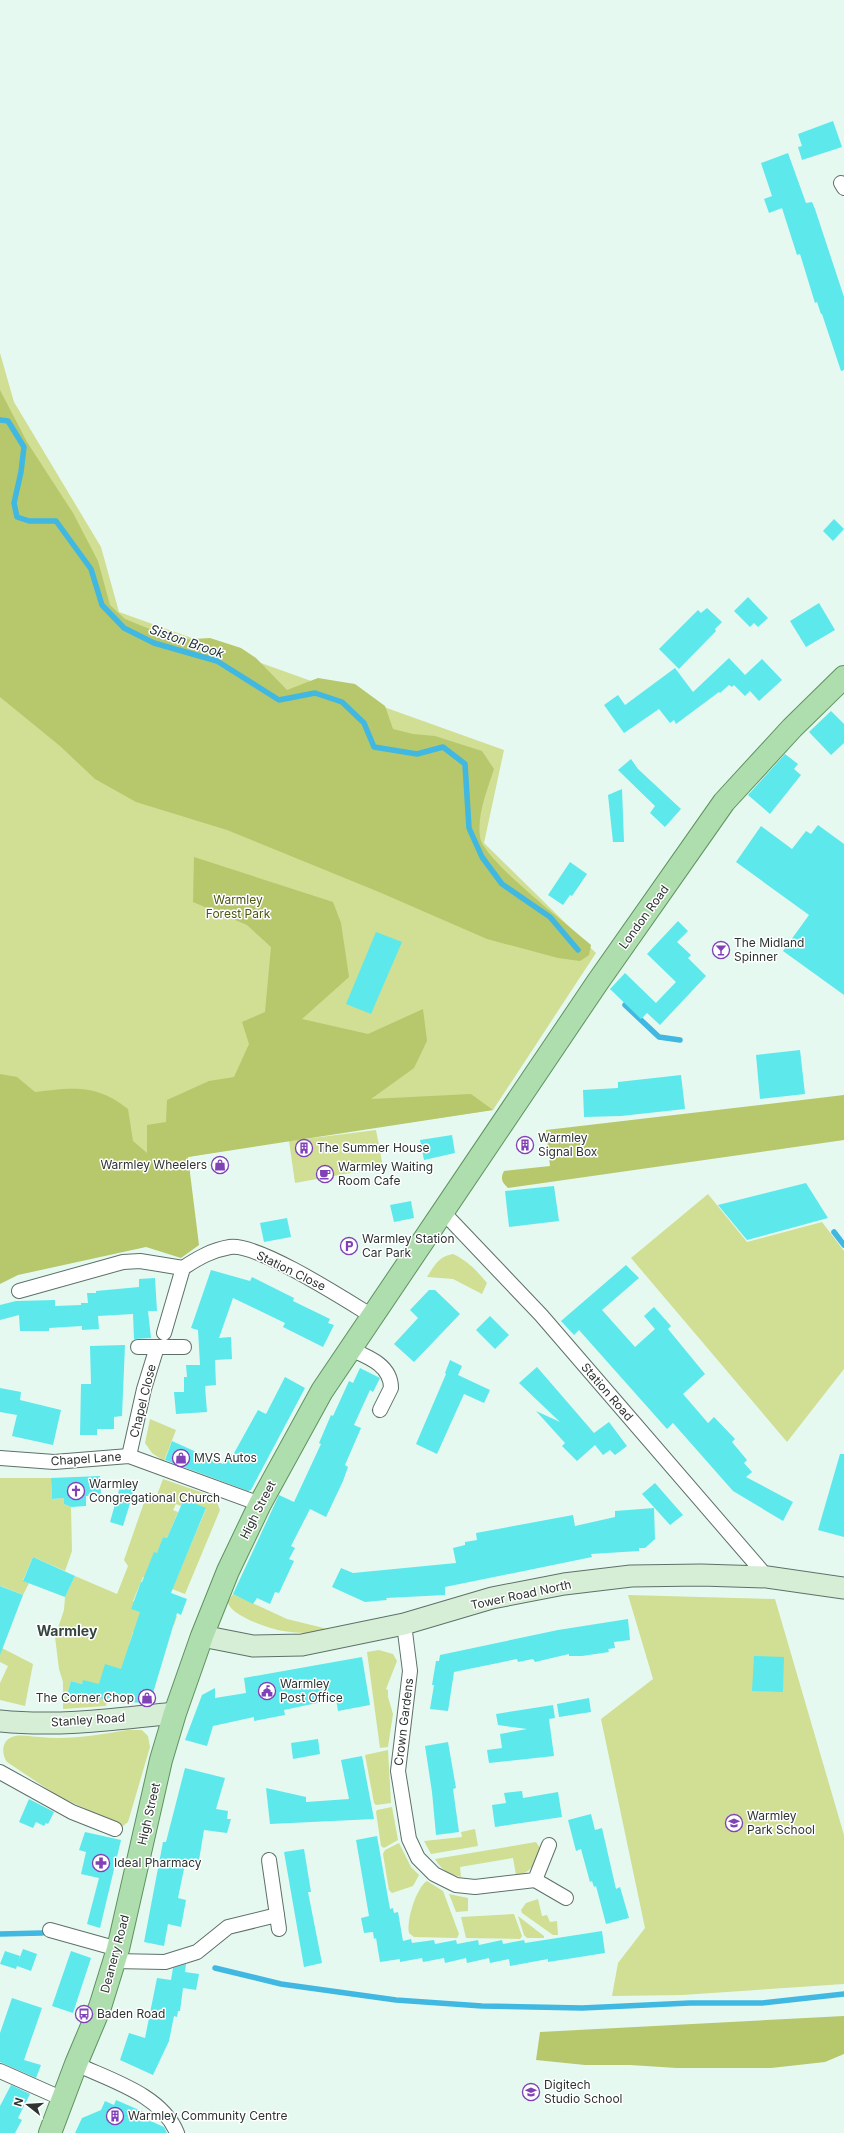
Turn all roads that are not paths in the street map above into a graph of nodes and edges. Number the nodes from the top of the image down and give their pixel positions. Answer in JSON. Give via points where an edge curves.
{"nodes":[{"id":1,"x":844,"y":677,"type":"edge"},
{"id":2,"x":468,"y":1175,"type":"joint"},
{"id":3,"x":443,"y":1212,"type":"junction"},
{"id":4,"x":184,"y":1268,"type":"junction"},
{"id":5,"x":20,"y":1291,"type":"dead end"},
{"id":6,"x":372,"y":1316,"type":"junction"},
{"id":7,"x":164,"y":1333,"type":"dead end"},
{"id":8,"x":138,"y":1347,"type":"dead end"},
{"id":9,"x":157,"y":1347,"type":"junction"},
{"id":10,"x":184,"y":1347,"type":"dead end"},
{"id":11,"x":350,"y":1349,"type":"junction"},
{"id":12,"x":380,"y":1410,"type":"dead end"},
{"id":13,"x":129,"y":1456,"type":"junction"},
{"id":14,"x":0,"y":1458,"type":"edge"},
{"id":15,"x":260,"y":1504,"type":"junction"},
{"id":16,"x":767,"y":1577,"type":"junction"},
{"id":17,"x":844,"y":1588,"type":"edge"},
{"id":18,"x":404,"y":1624,"type":"junction"},
{"id":19,"x":202,"y":1636,"type":"junction"},
{"id":20,"x":175,"y":1713,"type":"junction"},
{"id":21,"x":0,"y":1721,"type":"edge"},
{"id":22,"x":0,"y":1772,"type":"edge"},
{"id":23,"x":115,"y":1829,"type":"dead end"},
{"id":24,"x":549,"y":1845,"type":"dead end"},
{"id":25,"x":269,"y":1860,"type":"dead end"},
{"id":26,"x":536,"y":1880,"type":"junction"},
{"id":27,"x":133,"y":1885,"type":"joint"},
{"id":28,"x":566,"y":1898,"type":"dead end"},
{"id":29,"x":50,"y":1930,"type":"dead end"},
{"id":30,"x":116,"y":1955,"type":"junction"},
{"id":31,"x":76,"y":2064,"type":"junction"},
{"id":32,"x":0,"y":2071,"type":"edge"},
{"id":33,"x":63,"y":2099,"type":"junction"},
{"id":34,"x":50,"y":2133,"type":"edge"},
{"id":35,"x":177,"y":2133,"type":"edge"}],
"edges":[{"from":1,"to":2,"type":"main road","name":"London Road","via":[[792,728],[724,802],[597,983]]},
{"from":2,"to":3,"type":"main road","name":"High Street"},
{"from":3,"to":6,"type":"main road","name":"High Street"},
{"from":3,"to":16,"type":"street","name":"Station Road","via":[[541,1315]]},
{"from":4,"to":5,"type":"street","via":[[140,1261],[124,1262]]},
{"from":4,"to":6,"type":"street","name":"Station Close","via":[[207,1253],[232,1247],[258,1253],[310,1278]]},
{"from":4,"to":7,"type":"street"},
{"from":6,"to":11,"type":"main road","name":"High Street"},
{"from":8,"to":9,"type":"street","name":"Chapel Close"},
{"from":9,"to":10,"type":"street","name":"Chapel Close"},
{"from":9,"to":13,"type":"street","name":"Chapel Close","via":[[144,1389]]},
{"from":11,"to":12,"type":"street","via":[[380,1364],[387,1372],[391,1388]]},
{"from":11,"to":15,"type":"main road","name":"High Street","via":[[322,1391]]},
{"from":13,"to":14,"type":"street","name":"Chapel Lane","via":[[54,1462]]},
{"from":13,"to":15,"type":"street","name":"Chapel Lane"},
{"from":15,"to":19,"type":"main road","name":"High Street","via":[[228,1571]]},
{"from":16,"to":17,"type":"street","name":"Tower Road North"},
{"from":16,"to":18,"type":"street","name":"Tower Road North","via":[[631,1576],[564,1584],[492,1598]]},
{"from":18,"to":19,"type":"street","name":"Tower Road North","via":[[302,1646],[253,1646]]},
{"from":18,"to":26,"type":"street","name":"Crown Gardens","via":[[410,1671],[398,1771],[408,1839],[418,1858],[434,1874],[456,1885],[475,1887]]},
{"from":19,"to":20,"type":"main road","name":"High Street"},
{"from":20,"to":21,"type":"street","name":"Stanley Road","via":[[84,1722],[29,1724]]},
{"from":20,"to":27,"type":"main road","name":"High Street","via":[[161,1760]]},
{"from":22,"to":23,"type":"street","via":[[72,1812]]},
{"from":24,"to":26,"type":"street"},
{"from":25,"to":30,"type":"street","via":[[278,1922],[228,1927],[197,1952],[165,1962]]},
{"from":26,"to":28,"type":"street"},
{"from":27,"to":30,"type":"main road","name":"Deanery Road"},
{"from":29,"to":30,"type":"street"},
{"from":30,"to":31,"type":"main road","name":"Deanery Road","via":[[100,2007]]},
{"from":31,"to":33,"type":"main road","name":"Deanery Road"},
{"from":31,"to":35,"type":"street","via":[[144,2095],[173,2123]]},
{"from":32,"to":33,"type":"street"},
{"from":33,"to":34,"type":"main road","name":"Deanery Road"}]}
